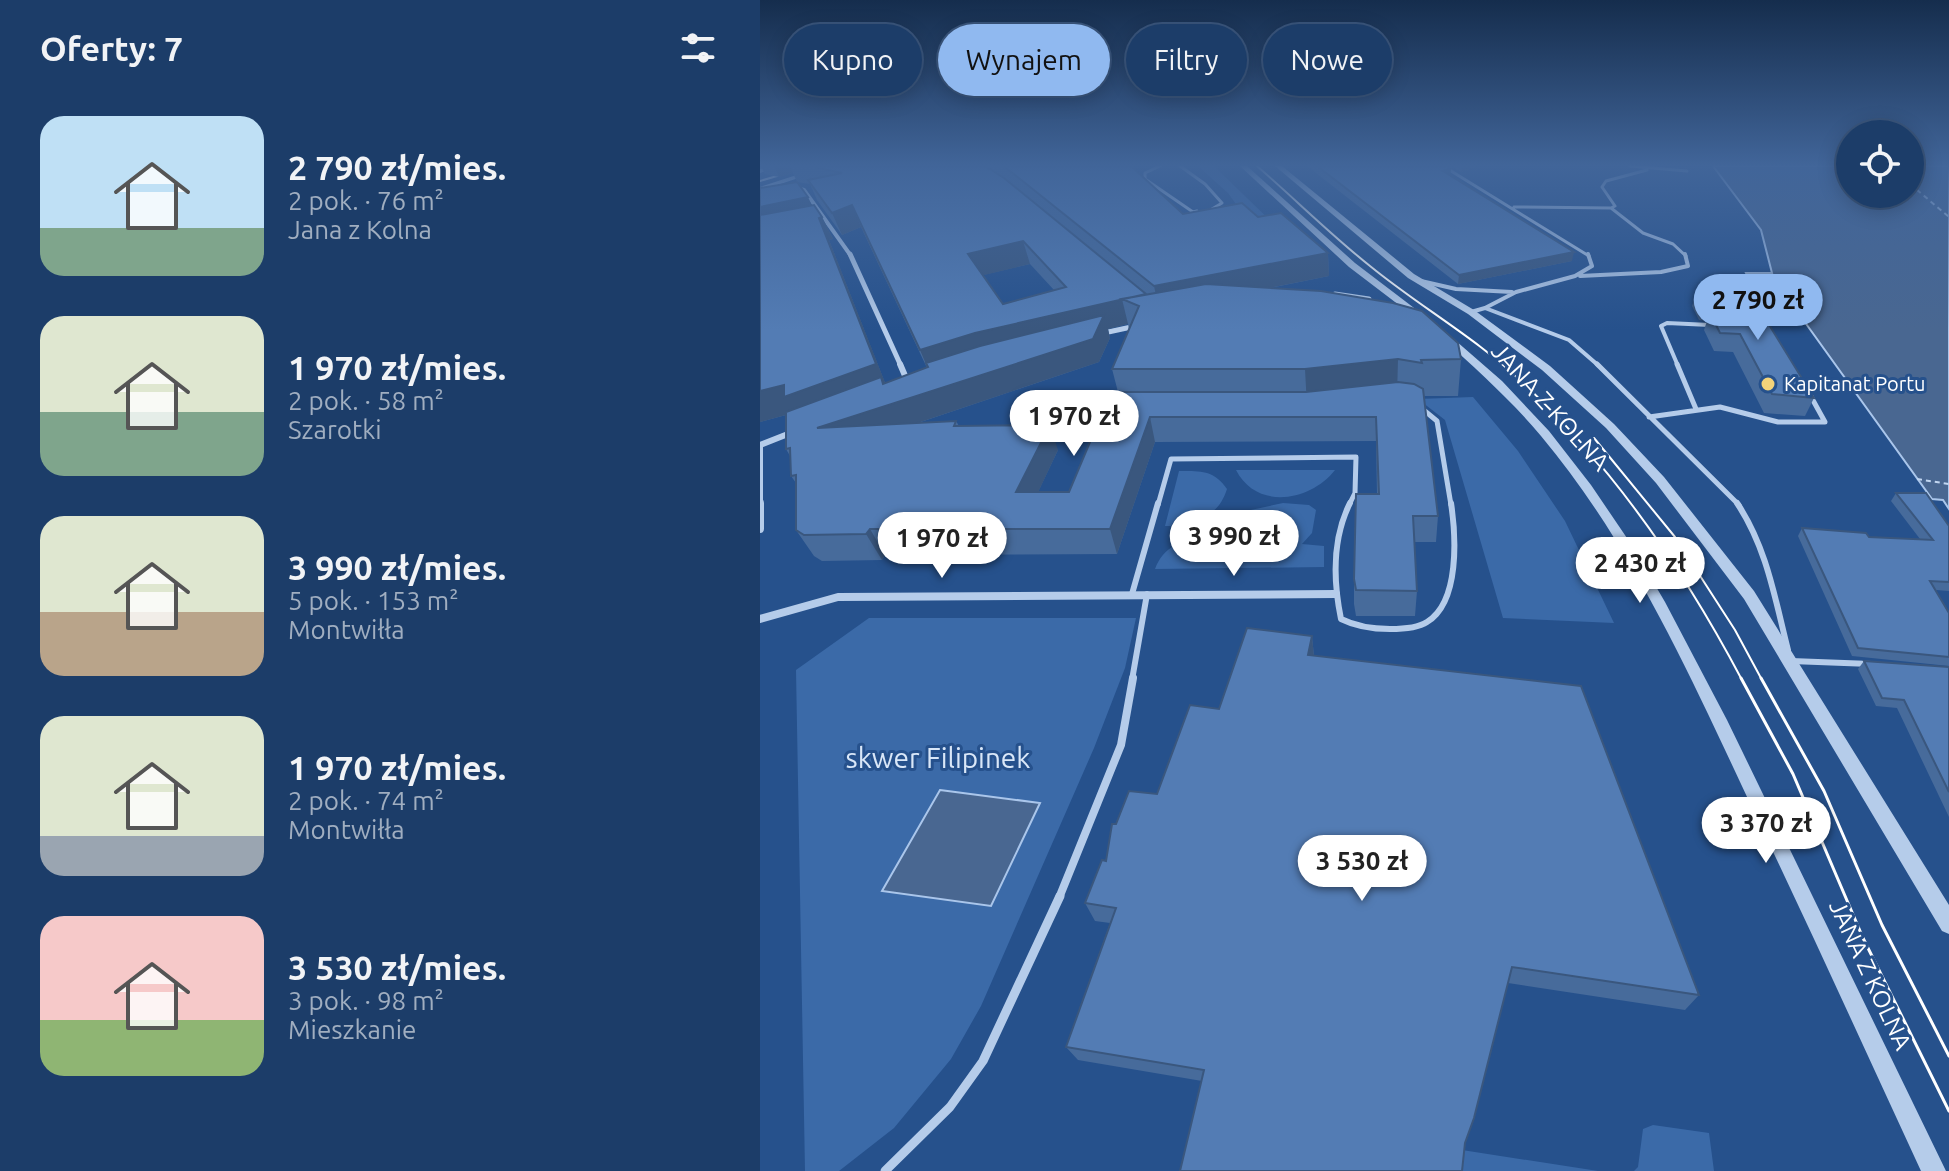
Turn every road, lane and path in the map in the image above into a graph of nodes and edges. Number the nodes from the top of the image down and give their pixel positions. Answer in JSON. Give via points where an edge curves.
{"nodes":[{"id":1,"x":827,"y":221,"type":"joint"},
{"id":2,"x":1303,"y":221,"type":"edge"},
{"id":3,"x":1345,"y":221,"type":"edge"},
{"id":4,"x":1534,"y":221,"type":"edge"},
{"id":5,"x":1629,"y":221,"type":"edge"},
{"id":6,"x":817,"y":223,"type":"edge"},
{"id":7,"x":1575,"y":276,"type":"junction"},
{"id":8,"x":1418,"y":280,"type":"junction"},
{"id":9,"x":1516,"y":292,"type":"junction"},
{"id":10,"x":1331,"y":294,"type":"edge"},
{"id":11,"x":1377,"y":302,"type":"edge"},
{"id":12,"x":1478,"y":310,"type":"junction"},
{"id":13,"x":1423,"y":321,"type":"edge"},
{"id":14,"x":1150,"y":323,"type":"edge"},
{"id":15,"x":1719,"y":326,"type":"edge"},
{"id":16,"x":1437,"y":330,"type":"edge"},
{"id":17,"x":1085,"y":338,"type":"edge"},
{"id":18,"x":1801,"y":382,"type":"edge"},
{"id":19,"x":923,"y":384,"type":"edge"},
{"id":20,"x":911,"y":388,"type":"junction"},
{"id":21,"x":899,"y":392,"type":"edge"},
{"id":22,"x":1414,"y":403,"type":"edge"},
{"id":23,"x":1696,"y":409,"type":"junction"},
{"id":24,"x":1649,"y":417,"type":"junction"},
{"id":25,"x":801,"y":429,"type":"edge"},
{"id":26,"x":760,"y":445,"type":"edge"},
{"id":27,"x":760,"y":529,"type":"edge"},
{"id":28,"x":1132,"y":594,"type":"junction"},
{"id":29,"x":1147,"y":594,"type":"junction"},
{"id":30,"x":1336,"y":594,"type":"junction"},
{"id":31,"x":760,"y":619,"type":"edge"},
{"id":32,"x":1791,"y":662,"type":"junction"},
{"id":33,"x":1887,"y":665,"type":"edge"},
{"id":34,"x":1925,"y":882,"type":"junction"},
{"id":35,"x":1949,"y":902,"type":"edge"},
{"id":36,"x":1949,"y":924,"type":"edge"},
{"id":37,"x":885,"y":1171,"type":"edge"},
{"id":38,"x":1934,"y":1171,"type":"edge"}],
"edges":[{"from":1,"to":6,"type":"lane"},
{"from":1,"to":20,"type":"street","via":[[856,263]]},
{"from":2,"to":13,"type":"street","via":[[1395,304]]},
{"from":3,"to":8,"type":"street"},
{"from":4,"to":7,"type":"lane","via":[[1588,253],[1592,266]]},
{"from":5,"to":7,"type":"lane","via":[[1644,234],[1672,242],[1688,258],[1688,266]]},
{"from":7,"to":9,"type":"lane"},
{"from":8,"to":9,"type":"lane","via":[[1456,289]]},
{"from":8,"to":12,"type":"street"},
{"from":9,"to":12,"type":"lane"},
{"from":10,"to":11,"type":"street"},
{"from":12,"to":24,"type":"lane","name":"JANA Z KOLNA","via":[[1569,340]]},
{"from":12,"to":32,"type":"street","name":"JANA Z KOLNA","via":[[1630,448],[1685,509]]},
{"from":14,"to":17,"type":"street"},
{"from":15,"to":23,"type":"lane","via":[[1661,326]]},
{"from":16,"to":38,"type":"street","name":"JANA Z KOLNA","via":[[1546,433],[1626,542],[1679,638]]},
{"from":18,"to":23,"type":"lane","via":[[1825,422],[1778,422],[1738,410]]},
{"from":19,"to":20,"type":"street"},
{"from":20,"to":21,"type":"street"},
{"from":22,"to":30,"type":"lane","via":[[1437,421],[1454,533],[1451,583],[1431,622],[1416,629],[1357,629],[1341,619]]},
{"from":23,"to":24,"type":"lane"},
{"from":24,"to":32,"type":"lane","name":"JANA Z KOLNA","via":[[1738,504],[1756,533]]},
{"from":25,"to":26,"type":"street"},
{"from":26,"to":27,"type":"street"},
{"from":28,"to":29,"type":"street"},
{"from":28,"to":30,"type":"lane","via":[[1171,459],[1356,457],[1355,493],[1338,529]]},
{"from":28,"to":31,"type":"street","via":[[838,597]]},
{"from":29,"to":30,"type":"street"},
{"from":29,"to":37,"type":"lane","via":[[1121,745],[1057,903],[983,1061],[950,1107]]},
{"from":32,"to":33,"type":"lane"},
{"from":32,"to":34,"type":"street","name":"JANA Z KOLNA"},
{"from":34,"to":35,"type":"lane"},
{"from":34,"to":36,"type":"street","name":"JANA Z KOLNA"}]}
